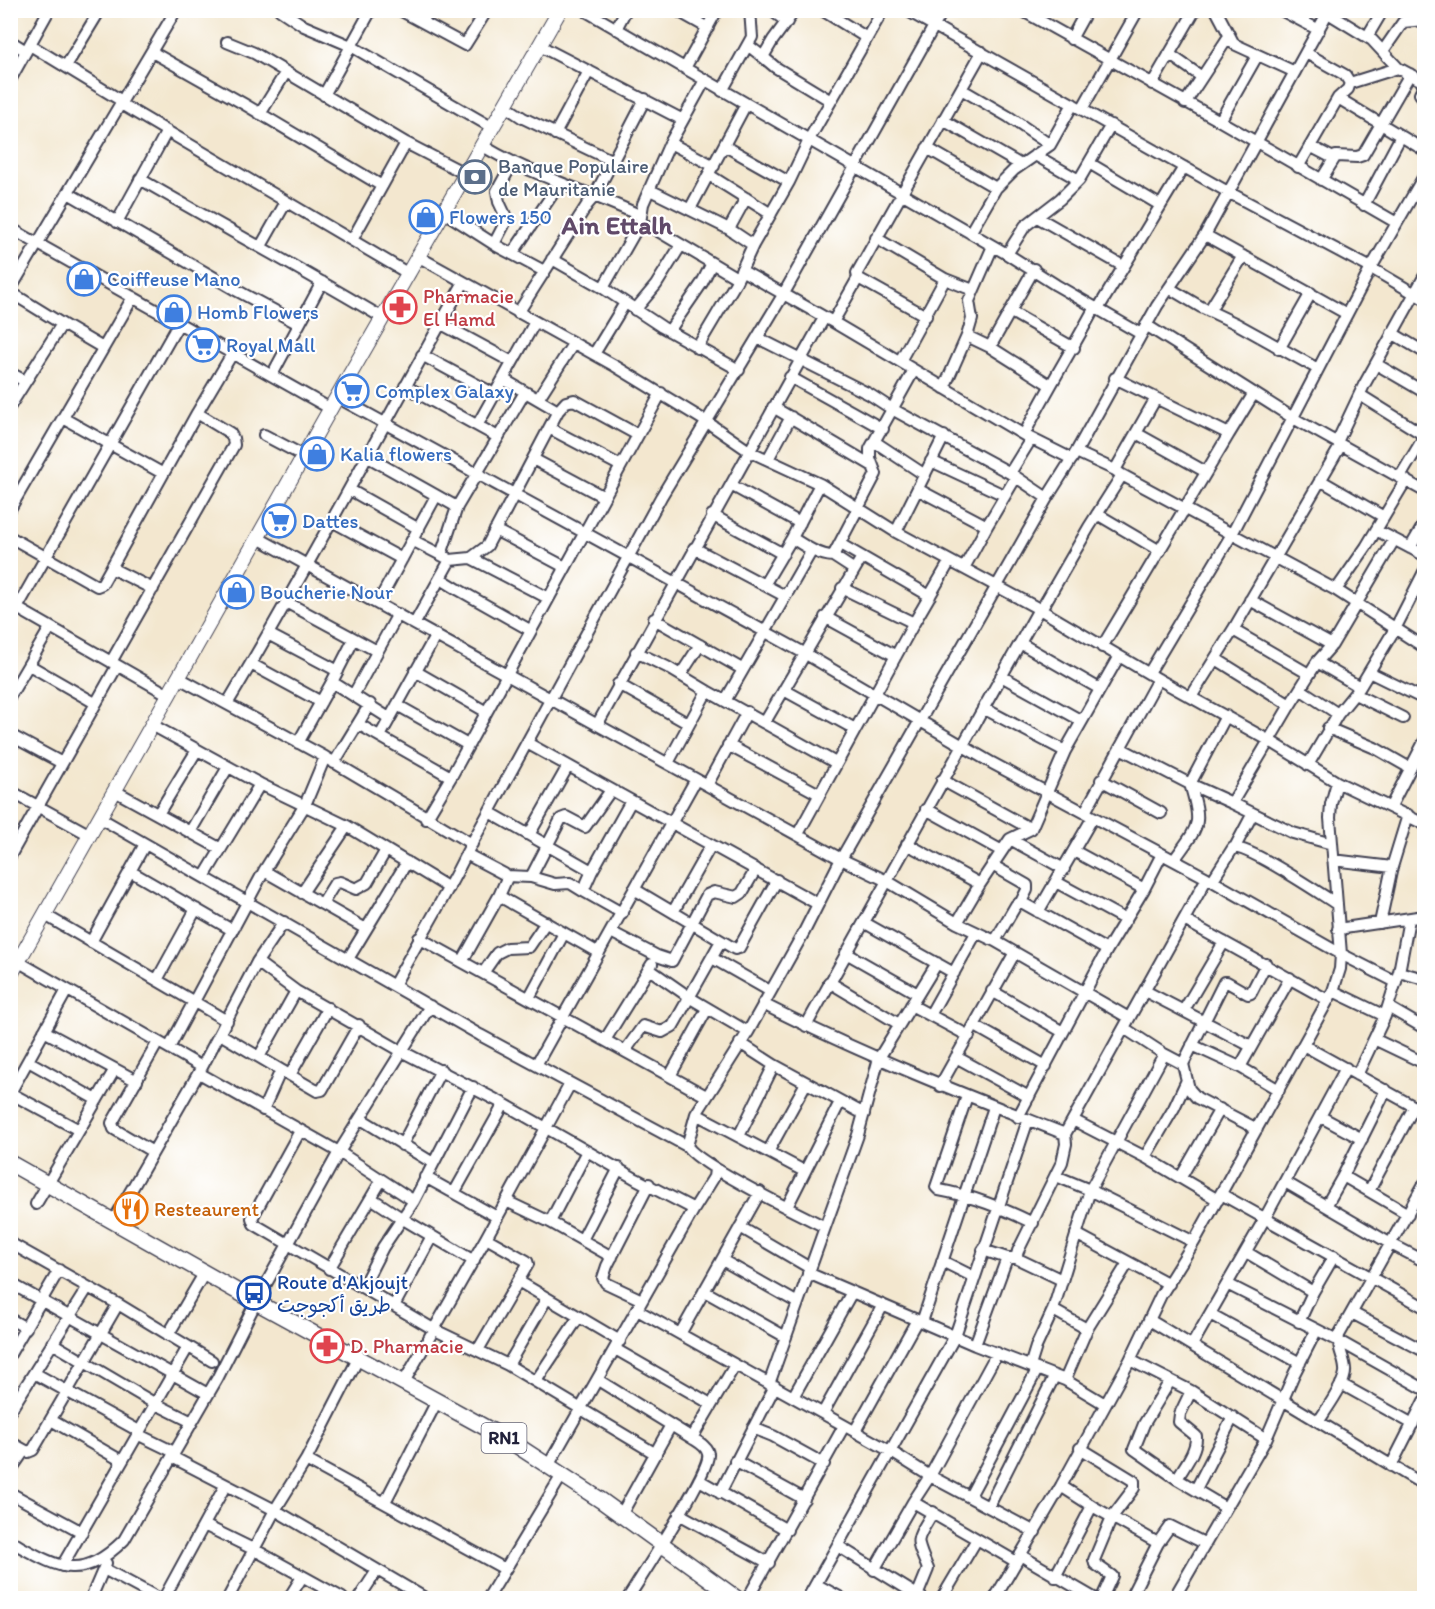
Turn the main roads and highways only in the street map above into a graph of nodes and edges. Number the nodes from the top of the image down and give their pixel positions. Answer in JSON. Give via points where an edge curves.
{"nodes":[{"id":1,"x":560,"y":10,"type":"edge"},
{"id":2,"x":13,"y":971,"type":"edge"},
{"id":3,"x":10,"y":1163,"type":"edge"},
{"id":4,"x":738,"y":1598,"type":"edge"}],
"edges":[{"from":1,"to":2,"type":"main road"},
{"from":3,"to":4,"type":"highway","number":"RN1","via":[[510,1441]]}]}
